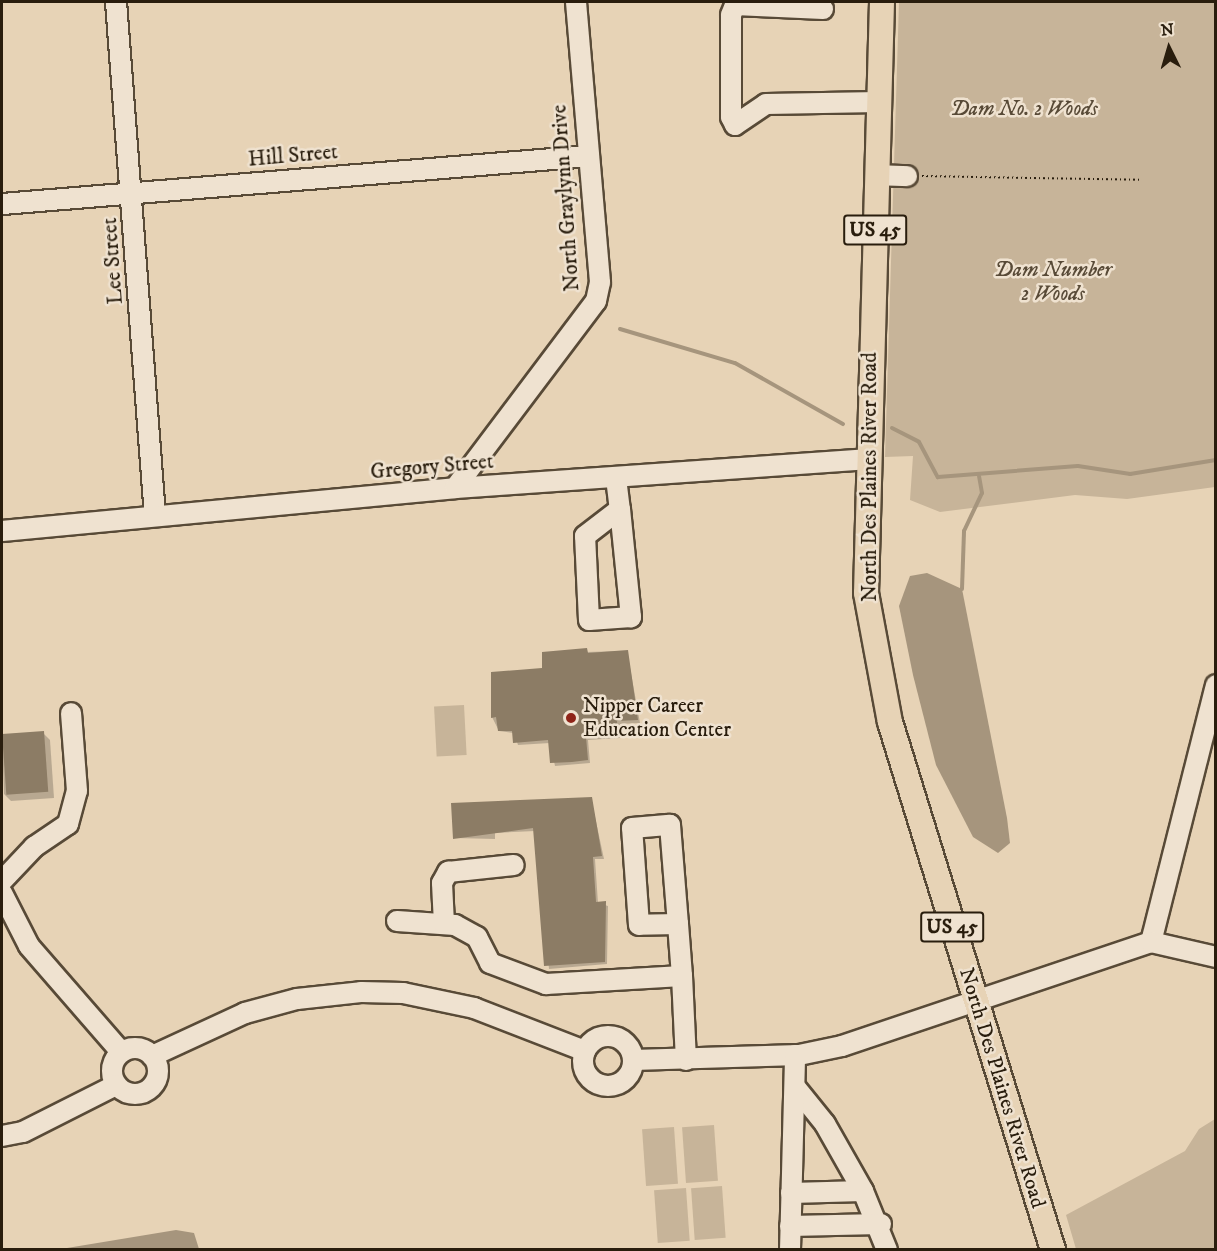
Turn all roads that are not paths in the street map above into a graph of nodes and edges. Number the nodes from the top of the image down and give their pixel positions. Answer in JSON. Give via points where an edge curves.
{"nodes":[{"id":1,"x":116,"y":2,"type":"edge"},
{"id":2,"x":576,"y":2,"type":"edge"},
{"id":3,"x":882,"y":2,"type":"edge"},
{"id":4,"x":823,"y":9,"type":"dead end"},
{"id":5,"x":879,"y":102,"type":"junction"},
{"id":6,"x":589,"y":156,"type":"junction"},
{"id":7,"x":876,"y":175,"type":"junction"},
{"id":8,"x":907,"y":176,"type":"road end"},
{"id":9,"x":133,"y":194,"type":"junction"},
{"id":10,"x":2,"y":204,"type":"edge"},
{"id":11,"x":867,"y":459,"type":"junction"},
{"id":12,"x":616,"y":478,"type":"junction"},
{"id":13,"x":455,"y":488,"type":"junction"},
{"id":14,"x":620,"y":509,"type":"junction"},
{"id":15,"x":155,"y":516,"type":"junction"},
{"id":16,"x":2,"y":531,"type":"edge"},
{"id":17,"x":1215,"y":685,"type":"edge"},
{"id":18,"x":71,"y":713,"type":"dead end"},
{"id":19,"x":514,"y":865,"type":"dead end"},
{"id":20,"x":2,"y":881,"type":"edge"},
{"id":21,"x":2,"y":893,"type":"edge"},
{"id":22,"x":397,"y":921,"type":"dead end"},
{"id":23,"x":444,"y":924,"type":"junction"},
{"id":24,"x":678,"y":924,"type":"junction"},
{"id":25,"x":1151,"y":942,"type":"junction"},
{"id":26,"x":1215,"y":957,"type":"edge"},
{"id":27,"x":682,"y":976,"type":"junction"},
{"id":28,"x":975,"y":1002,"type":"junction"},
{"id":29,"x":585,"y":1051,"type":"junction"},
{"id":30,"x":122,"y":1052,"type":"junction"},
{"id":31,"x":795,"y":1055,"type":"junction"},
{"id":32,"x":152,"y":1056,"type":"junction"},
{"id":33,"x":633,"y":1060,"type":"junction"},
{"id":34,"x":686,"y":1060,"type":"junction"},
{"id":35,"x":116,"y":1085,"type":"junction"},
{"id":36,"x":796,"y":1088,"type":"junction"},
{"id":37,"x":2,"y":1136,"type":"edge"},
{"id":38,"x":864,"y":1191,"type":"junction"},
{"id":39,"x":791,"y":1193,"type":"junction"},
{"id":40,"x":881,"y":1224,"type":"junction"},
{"id":41,"x":790,"y":1226,"type":"junction"},
{"id":42,"x":790,"y":1250,"type":"edge"},
{"id":43,"x":887,"y":1250,"type":"edge"},
{"id":44,"x":1053,"y":1250,"type":"edge"}],
"edges":[{"from":1,"to":9,"type":"street","name":"Lee Street"},
{"from":2,"to":6,"type":"street","name":"North Graylynn Drive"},
{"from":3,"to":5,"type":"main road","name":"North Des Plaines River Road","number":"US 45"},
{"from":4,"to":5,"type":"street","via":[[735,5],[731,15],[731,117],[735,125],[766,104]]},
{"from":5,"to":7,"type":"main road","name":"North Des Plaines River Road","number":"US 45"},
{"from":6,"to":9,"type":"street","name":"Hill Street"},
{"from":6,"to":13,"type":"street","name":"North Graylynn Drive","via":[[600,282],[596,301]]},
{"from":7,"to":8,"type":"street"},
{"from":7,"to":11,"type":"main road","name":"North Des Plaines River Road","number":"US 45"},
{"from":9,"to":10,"type":"street","name":"Hill Street"},
{"from":9,"to":15,"type":"street","name":"Lee Street"},
{"from":11,"to":12,"type":"street","name":"Gregory Street"},
{"from":11,"to":28,"type":"main road","name":"North Des Plaines River Road","number":"US 45","via":[[866,593],[888,710]]},
{"from":12,"to":13,"type":"street","name":"Gregory Street"},
{"from":12,"to":14,"type":"street"},
{"from":13,"to":15,"type":"street","name":"Gregory Street"},
{"from":14,"to":14,"type":"street","via":[[631,617],[589,620],[585,536]]},
{"from":15,"to":16,"type":"street","name":"Gregory Street"},
{"from":17,"to":25,"type":"street"},
{"from":18,"to":20,"type":"street","via":[[77,791],[68,824],[34,847]]},
{"from":19,"to":23,"type":"street","via":[[448,872],[442,882]]},
{"from":21,"to":30,"type":"street","via":[[29,946]]},
{"from":22,"to":23,"type":"street"},
{"from":23,"to":27,"type":"street","via":[[477,937],[490,963],[546,984]]},
{"from":24,"to":24,"type":"street","via":[[639,925],[632,828],[670,825]]},
{"from":24,"to":27,"type":"street"},
{"from":25,"to":26,"type":"street"},
{"from":25,"to":28,"type":"street"},
{"from":27,"to":34,"type":"street"},
{"from":28,"to":31,"type":"street"},
{"from":28,"to":44,"type":"main road","name":"North Des Plaines River Road","number":"US 45"},
{"from":29,"to":32,"type":"street","via":[[474,1008],[403,993],[361,992],[297,999],[245,1013]]},
{"from":29,"to":33,"type":"street","via":[[596,1039],[613,1036],[627,1045]]},
{"from":29,"to":33,"type":"street","via":[[583,1067],[599,1085],[623,1082]]},
{"from":30,"to":32,"type":"street","via":[[141,1049]]},
{"from":30,"to":35,"type":"street","via":[[112,1067]]},
{"from":31,"to":34,"type":"street"},
{"from":31,"to":36,"type":"street"},
{"from":32,"to":35,"type":"street","via":[[158,1068],[152,1087],[134,1094]]},
{"from":33,"to":34,"type":"street"},
{"from":35,"to":37,"type":"street","via":[[23,1132]]},
{"from":36,"to":38,"type":"street","via":[[825,1124]]},
{"from":36,"to":39,"type":"street"},
{"from":38,"to":39,"type":"street"},
{"from":38,"to":40,"type":"street"},
{"from":39,"to":41,"type":"street"},
{"from":40,"to":41,"type":"street"},
{"from":40,"to":43,"type":"street"},
{"from":41,"to":42,"type":"street"}]}
